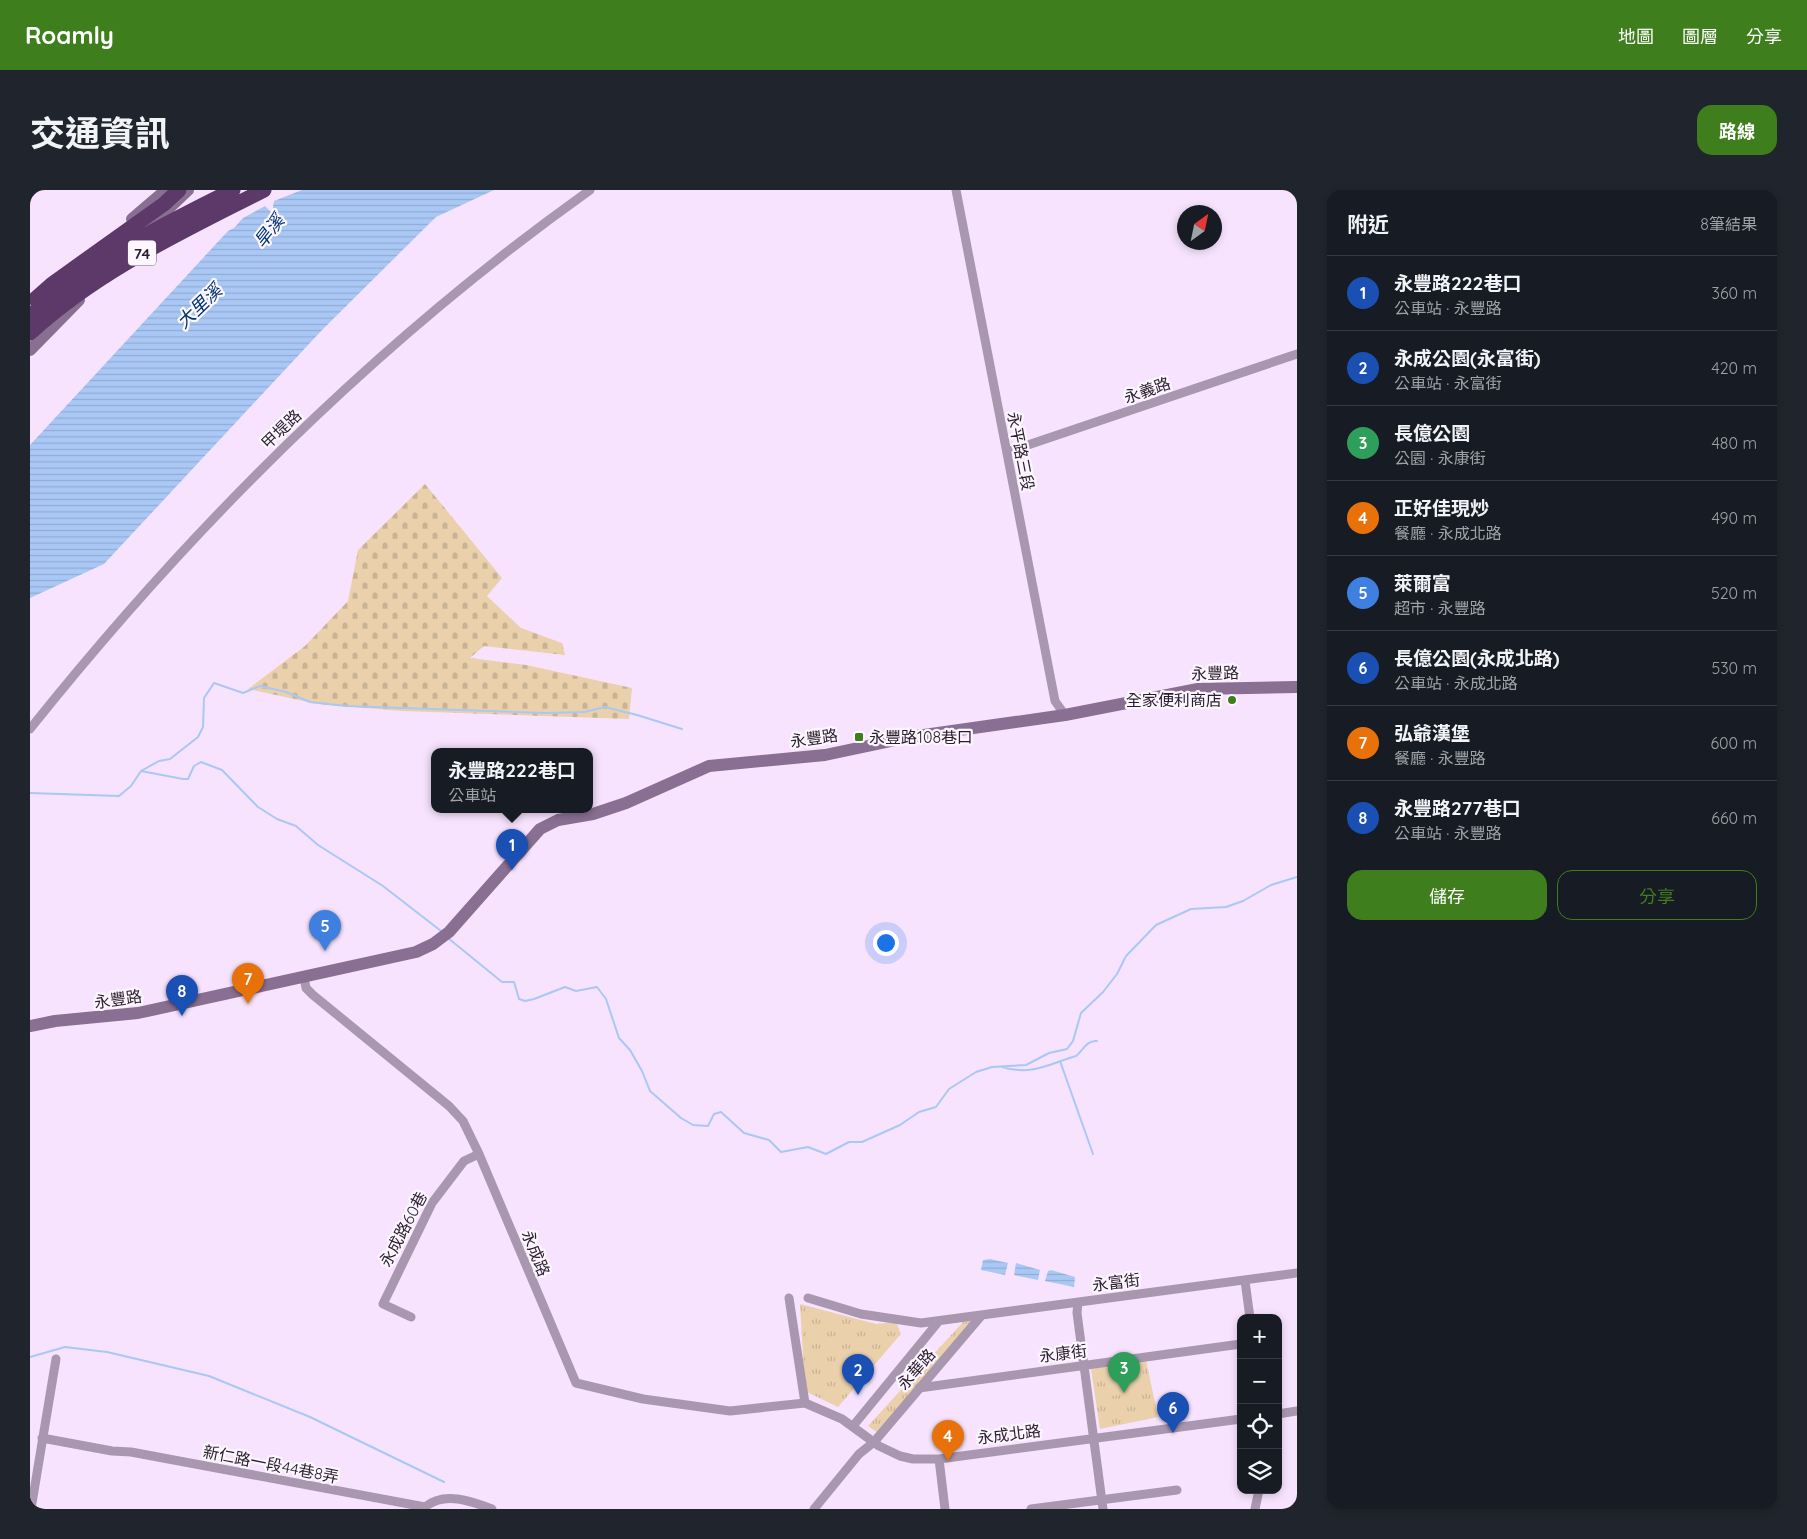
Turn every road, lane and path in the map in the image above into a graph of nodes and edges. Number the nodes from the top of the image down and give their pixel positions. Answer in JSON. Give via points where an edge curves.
{"nodes":[{"id":1,"x":166,"y":190,"type":"edge"},
{"id":2,"x":179,"y":190,"type":"edge"},
{"id":3,"x":188,"y":190,"type":"edge"},
{"id":4,"x":233,"y":190,"type":"edge"},
{"id":5,"x":264,"y":190,"type":"edge"},
{"id":6,"x":590,"y":190,"type":"edge"},
{"id":7,"x":956,"y":190,"type":"edge"},
{"id":8,"x":96,"y":250,"type":"junction"},
{"id":9,"x":108,"y":268,"type":"junction"},
{"id":10,"x":30,"y":304,"type":"edge"},
{"id":11,"x":30,"y":312,"type":"edge"},
{"id":12,"x":30,"y":316,"type":"edge"},
{"id":13,"x":30,"y":333,"type":"edge"},
{"id":14,"x":30,"y":350,"type":"edge"},
{"id":15,"x":1297,"y":354,"type":"edge"},
{"id":16,"x":1007,"y":452,"type":"junction"},
{"id":17,"x":1297,"y":687,"type":"edge"},
{"id":18,"x":1065,"y":715,"type":"junction"},
{"id":19,"x":30,"y":728,"type":"edge"},
{"id":20,"x":304,"y":977,"type":"junction"},
{"id":21,"x":30,"y":1026,"type":"edge"},
{"id":22,"x":479,"y":1154,"type":"junction"},
{"id":23,"x":1297,"y":1273,"type":"edge"},
{"id":24,"x":1245,"y":1281,"type":"junction"},
{"id":25,"x":789,"y":1298,"type":"dead end"},
{"id":26,"x":808,"y":1298,"type":"dead end"},
{"id":27,"x":1078,"y":1302,"type":"junction"},
{"id":28,"x":1249,"y":1314,"type":"edge"},
{"id":29,"x":412,"y":1316,"type":"dead end"},
{"id":30,"x":981,"y":1316,"type":"junction"},
{"id":31,"x":939,"y":1321,"type":"junction"},
{"id":32,"x":1237,"y":1345,"type":"edge"},
{"id":33,"x":56,"y":1359,"type":"dead end"},
{"id":34,"x":1084,"y":1366,"type":"junction"},
{"id":35,"x":919,"y":1388,"type":"junction"},
{"id":36,"x":805,"y":1403,"type":"junction"},
{"id":37,"x":1297,"y":1411,"type":"edge"},
{"id":38,"x":1282,"y":1413,"type":"edge"},
{"id":39,"x":1237,"y":1420,"type":"edge"},
{"id":40,"x":853,"y":1426,"type":"junction"},
{"id":41,"x":42,"y":1438,"type":"junction"},
{"id":42,"x":1094,"y":1439,"type":"junction"},
{"id":43,"x":874,"y":1442,"type":"junction"},
{"id":44,"x":939,"y":1459,"type":"junction"},
{"id":45,"x":1176,"y":1490,"type":"dead end"},
{"id":46,"x":1258,"y":1494,"type":"edge"},
{"id":47,"x":1102,"y":1499,"type":"junction"},
{"id":48,"x":424,"y":1508,"type":"edge"},
{"id":49,"x":31,"y":1509,"type":"edge"},
{"id":50,"x":492,"y":1509,"type":"edge"},
{"id":51,"x":814,"y":1509,"type":"edge"},
{"id":52,"x":945,"y":1509,"type":"edge"},
{"id":53,"x":1032,"y":1509,"type":"edge"},
{"id":54,"x":1103,"y":1509,"type":"edge"},
{"id":55,"x":1255,"y":1509,"type":"edge"}],
"edges":[{"from":1,"to":8,"type":"street"},
{"from":2,"to":10,"type":"highway","bridge":true,"via":[[52,284]]},
{"from":3,"to":9,"type":"street"},
{"from":4,"to":12,"type":"highway","number":"74","bridge":true,"via":[[104,259]]},
{"from":5,"to":13,"type":"highway","number":"74","bridge":true,"via":[[111,271],[65,303]]},
{"from":6,"to":19,"type":"street","name":"甲堤路","via":[[440,304],[320,412],[176,556]]},
{"from":7,"to":16,"type":"street","name":"永平路三段"},
{"from":8,"to":9,"type":"street"},
{"from":8,"to":11,"type":"street"},
{"from":9,"to":14,"type":"street"},
{"from":15,"to":16,"type":"street","name":"永義路"},
{"from":16,"to":18,"type":"street","name":"永平路三段","via":[[1055,701]]},
{"from":17,"to":18,"type":"street","name":"永豐路","via":[[1198,689]]},
{"from":18,"to":20,"type":"street","name":"永豐路","via":[[910,737],[825,755],[702,768],[626,803],[593,814],[558,820],[540,829],[445,935],[416,952]]},
{"from":20,"to":21,"type":"street","name":"永豐路","via":[[121,1017],[55,1021]]},
{"from":20,"to":22,"type":"street","name":"永成路","via":[[306,988],[313,995],[457,1113]]},
{"from":22,"to":29,"type":"street","name":"永成路60巷","via":[[464,1161],[432,1203],[383,1304]]},
{"from":22,"to":36,"type":"street","name":"永成路","via":[[576,1383],[643,1399],[730,1411]]},
{"from":23,"to":24,"type":"street","name":"永富街"},
{"from":24,"to":27,"type":"street","name":"永富街"},
{"from":24,"to":28,"type":"street"},
{"from":25,"to":36,"type":"street"},
{"from":26,"to":31,"type":"street","name":"永富街","via":[[886,1319],[921,1323]]},
{"from":27,"to":30,"type":"street","name":"永富街"},
{"from":27,"to":34,"type":"street"},
{"from":30,"to":31,"type":"street","name":"永富街"},
{"from":30,"to":35,"type":"street","name":"永華路"},
{"from":31,"to":40,"type":"street"},
{"from":32,"to":34,"type":"street","name":"永康街"},
{"from":33,"to":41,"type":"street"},
{"from":34,"to":35,"type":"street","name":"永康街"},
{"from":34,"to":42,"type":"street"},
{"from":35,"to":43,"type":"street","name":"永華路"},
{"from":36,"to":40,"type":"street","name":"永成路"},
{"from":37,"to":38,"type":"street"},
{"from":39,"to":42,"type":"street","name":"永成北路"},
{"from":40,"to":43,"type":"street","name":"永成路"},
{"from":41,"to":48,"type":"street","name":"新仁路一段44巷8弄"},
{"from":41,"to":49,"type":"street"},
{"from":42,"to":44,"type":"street","name":"永成北路"},
{"from":42,"to":47,"type":"street"},
{"from":43,"to":44,"type":"street","name":"永成北路","via":[[900,1456]]},
{"from":43,"to":51,"type":"street","via":[[859,1454]]},
{"from":44,"to":52,"type":"street"},
{"from":45,"to":47,"type":"street"},
{"from":46,"to":55,"type":"street"},
{"from":47,"to":53,"type":"street"},
{"from":47,"to":54,"type":"street"},
{"from":48,"to":50,"type":"street","name":"新仁路一段44巷8弄","via":[[439,1500],[454,1498]]}]}
